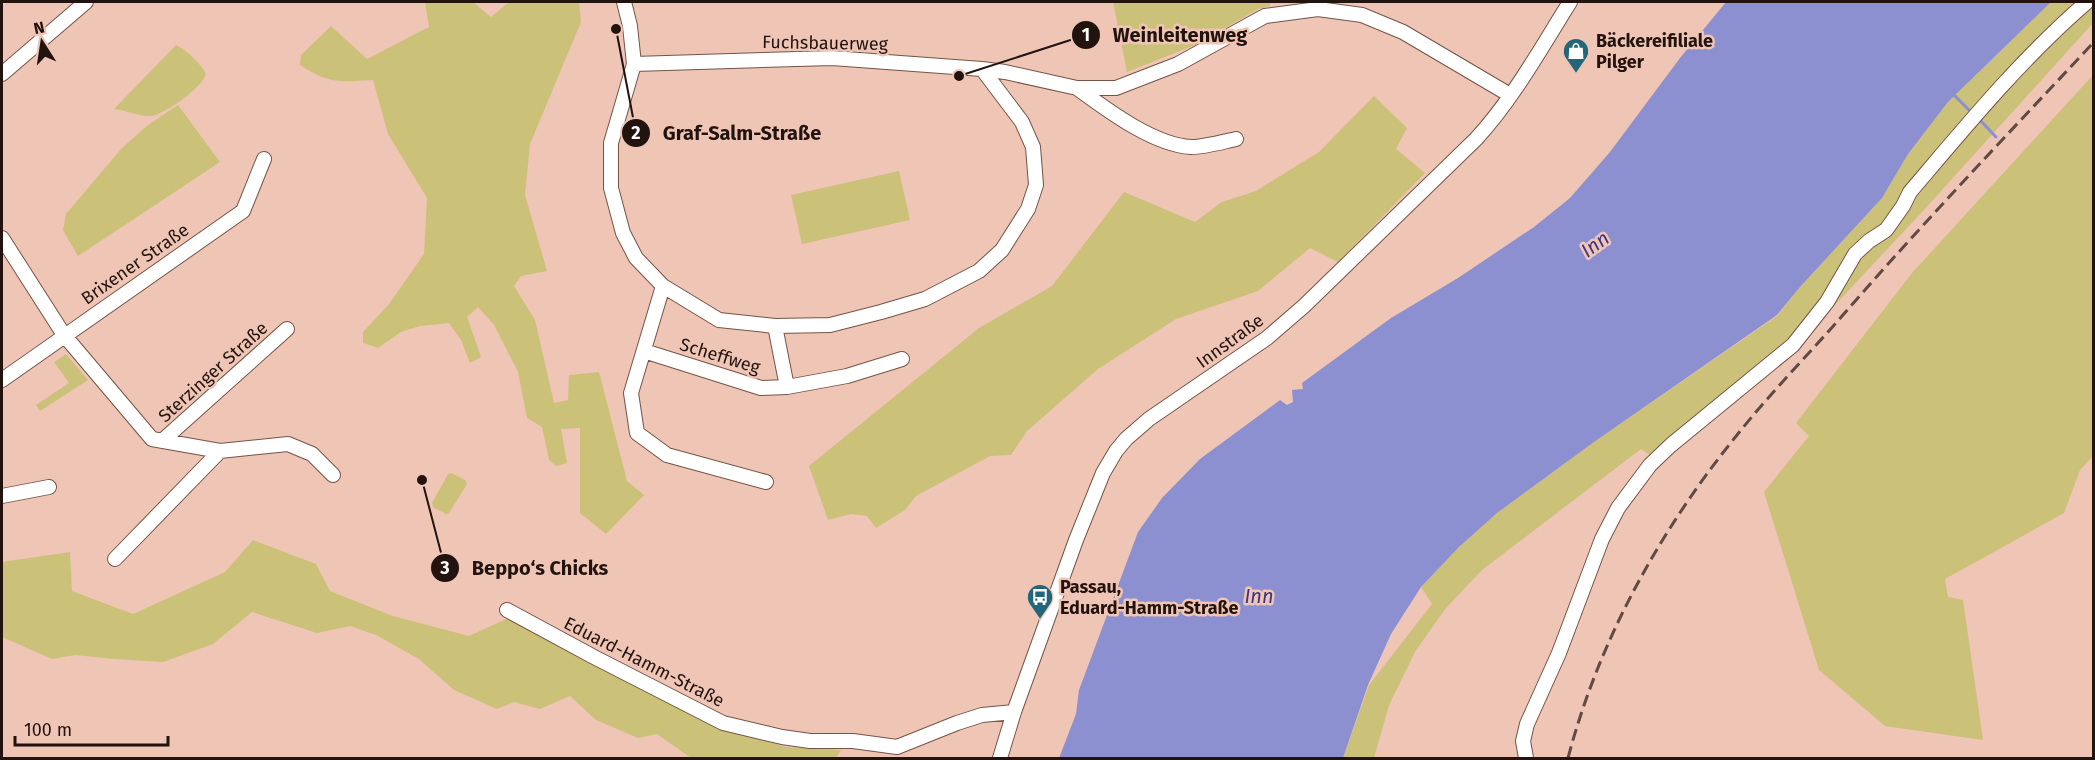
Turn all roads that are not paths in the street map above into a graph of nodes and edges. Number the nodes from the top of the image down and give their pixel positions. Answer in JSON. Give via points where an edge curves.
{"nodes":[{"id":1,"x":86,"y":2,"type":"edge"},
{"id":2,"x":624,"y":2,"type":"edge"},
{"id":3,"x":1570,"y":2,"type":"edge"},
{"id":4,"x":2087,"y":2,"type":"edge"},
{"id":5,"x":634,"y":64,"type":"junction"},
{"id":6,"x":982,"y":69,"type":"junction"},
{"id":7,"x":2,"y":74,"type":"edge"},
{"id":8,"x":1077,"y":87,"type":"junction"},
{"id":9,"x":1510,"y":95,"type":"junction"},
{"id":10,"x":1236,"y":140,"type":"dead end"},
{"id":11,"x":264,"y":159,"type":"dead end"},
{"id":12,"x":2,"y":240,"type":"edge"},
{"id":13,"x":663,"y":286,"type":"junction"},
{"id":14,"x":775,"y":326,"type":"junction"},
{"id":15,"x":287,"y":329,"type":"dead end"},
{"id":16,"x":64,"y":335,"type":"junction"},
{"id":17,"x":644,"y":351,"type":"junction"},
{"id":18,"x":902,"y":359,"type":"dead end"},
{"id":19,"x":2,"y":380,"type":"edge"},
{"id":20,"x":787,"y":387,"type":"junction"},
{"id":21,"x":162,"y":441,"type":"junction"},
{"id":22,"x":220,"y":451,"type":"junction"},
{"id":23,"x":333,"y":475,"type":"dead end"},
{"id":24,"x":766,"y":482,"type":"dead end"},
{"id":25,"x":49,"y":488,"type":"dead end"},
{"id":26,"x":2,"y":496,"type":"edge"},
{"id":27,"x":115,"y":559,"type":"dead end"},
{"id":28,"x":507,"y":610,"type":"dead end"},
{"id":29,"x":1014,"y":712,"type":"junction"},
{"id":30,"x":1000,"y":759,"type":"edge"},
{"id":31,"x":1527,"y":759,"type":"edge"}],
"edges":[{"from":1,"to":7,"type":"street"},
{"from":2,"to":5,"type":"street"},
{"from":3,"to":9,"type":"street","name":"Innstraße"},
{"from":4,"to":31,"type":"street","via":[[2032,52],[1980,108],[1910,192],[1886,230],[1855,254],[1827,302],[1793,345],[1671,445],[1636,483],[1602,539],[1527,724],[1523,741]]},
{"from":5,"to":6,"type":"street","name":"Fuchsbauerweg","via":[[832,58]]},
{"from":5,"to":13,"type":"street","via":[[611,143],[611,188],[623,233],[636,258]]},
{"from":6,"to":8,"type":"street","name":"Fuchsbauerweg"},
{"from":6,"to":14,"type":"street","via":[[1022,122],[1033,147],[1036,185],[1028,209],[1002,250],[979,271],[925,299],[830,325]]},
{"from":8,"to":9,"type":"street","name":"Fuchsbauerweg","via":[[1116,88],[1178,64],[1265,16],[1318,9],[1362,15],[1403,32]]},
{"from":8,"to":10,"type":"street","name":"Fuchsbauerweg","via":[[1153,137],[1191,147]]},
{"from":9,"to":29,"type":"street","name":"Innstraße","via":[[1476,139],[1304,306],[1267,338],[1149,419],[1116,451],[1076,540]]},
{"from":11,"to":16,"type":"street","name":"Brixener Straße","via":[[243,212]]},
{"from":12,"to":16,"type":"street"},
{"from":13,"to":14,"type":"street","via":[[719,320]]},
{"from":13,"to":17,"type":"street"},
{"from":14,"to":20,"type":"street","name":"Scheffweg"},
{"from":15,"to":21,"type":"street","name":"Sterzinger Straße"},
{"from":16,"to":19,"type":"street","name":"Brixener Straße"},
{"from":16,"to":21,"type":"street","via":[[153,439]]},
{"from":17,"to":20,"type":"street","name":"Scheffweg","via":[[760,388]]},
{"from":17,"to":24,"type":"street","via":[[631,393],[637,433],[666,455]]},
{"from":18,"to":20,"type":"street","name":"Scheffweg","via":[[847,376]]},
{"from":21,"to":22,"type":"street"},
{"from":22,"to":23,"type":"street","via":[[288,444],[312,454]]},
{"from":22,"to":27,"type":"street"},
{"from":25,"to":26,"type":"street"},
{"from":28,"to":29,"type":"street","name":"Eduard-Hamm-Straße","via":[[723,723],[782,737],[897,747],[982,715]]},
{"from":29,"to":30,"type":"street","name":"Innstraße"}]}
